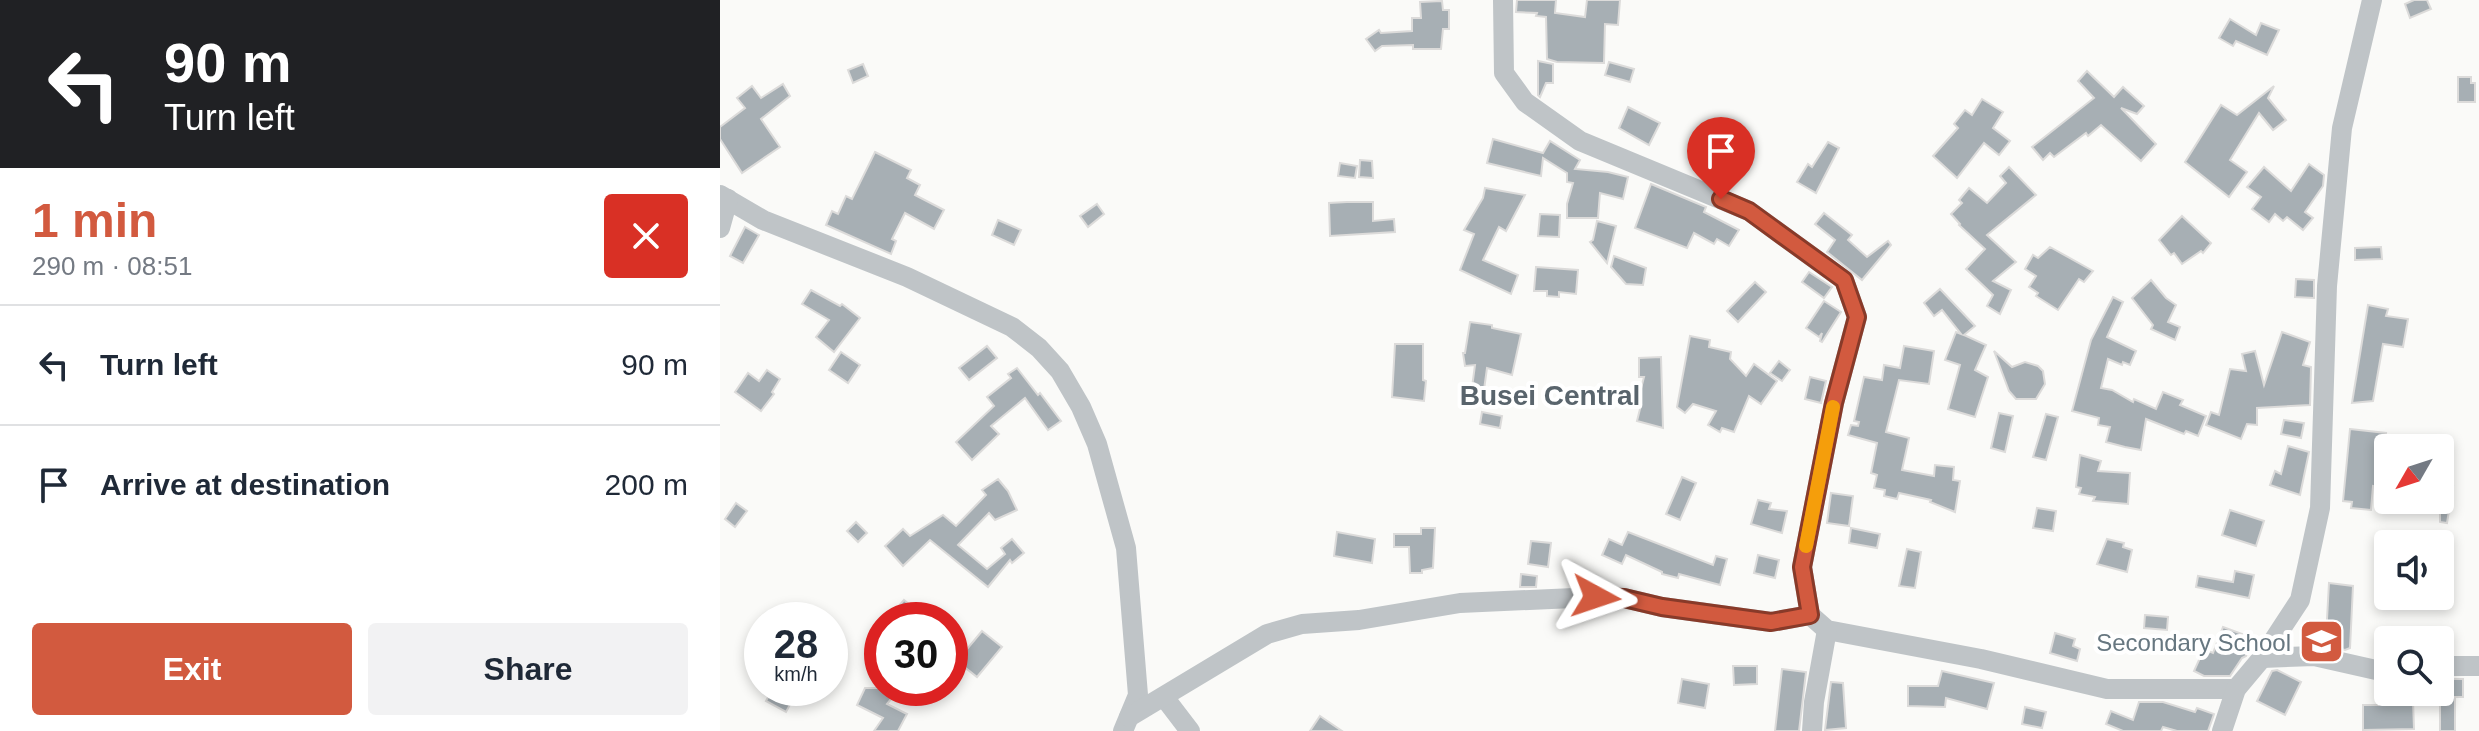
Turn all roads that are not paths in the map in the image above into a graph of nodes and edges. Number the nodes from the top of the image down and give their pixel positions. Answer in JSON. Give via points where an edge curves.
{"nodes":[{"id":1,"x":1503,"y":0,"type":"edge"},
{"id":2,"x":2372,"y":0,"type":"edge"},
{"id":3,"x":724,"y":197,"type":"edge"},
{"id":4,"x":720,"y":228,"type":"edge"},
{"id":5,"x":1810,"y":615,"type":"junction"},
{"id":6,"x":1827,"y":630,"type":"junction"},
{"id":7,"x":2262,"y":658,"type":"junction"},
{"id":8,"x":2454,"y":666,"type":"edge"},
{"id":9,"x":2479,"y":666,"type":"edge"},
{"id":10,"x":2374,"y":670,"type":"edge"},
{"id":11,"x":2236,"y":689,"type":"junction"},
{"id":12,"x":1164,"y":697,"type":"junction"},
{"id":13,"x":1126,"y":724,"type":"edge"},
{"id":14,"x":1190,"y":731,"type":"edge"},
{"id":15,"x":1812,"y":731,"type":"edge"},
{"id":16,"x":2222,"y":731,"type":"edge"}],
"edges":[{"from":1,"to":5,"type":"street","via":[[1504,73],[1525,102],[1580,141],[1749,211],[1844,280],[1857,317],[1802,567]]},
{"from":2,"to":7,"type":"street","via":[[2342,128],[2327,286],[2320,508],[2300,600]]},
{"from":3,"to":4,"type":"street"},
{"from":3,"to":13,"type":"street","via":[[763,220],[907,277],[1012,327],[1060,371],[1097,444],[1126,548],[1138,695]]},
{"from":5,"to":6,"type":"street"},
{"from":5,"to":12,"type":"street","via":[[1771,622],[1624,598],[1460,603],[1302,624],[1267,634]]},
{"from":6,"to":11,"type":"street","via":[[2107,689]]},
{"from":6,"to":15,"type":"street"},
{"from":7,"to":10,"type":"street","via":[[2314,656]]},
{"from":7,"to":11,"type":"street"},
{"from":8,"to":9,"type":"street"},
{"from":11,"to":16,"type":"street"},
{"from":12,"to":13,"type":"street"},
{"from":12,"to":14,"type":"street"}]}
